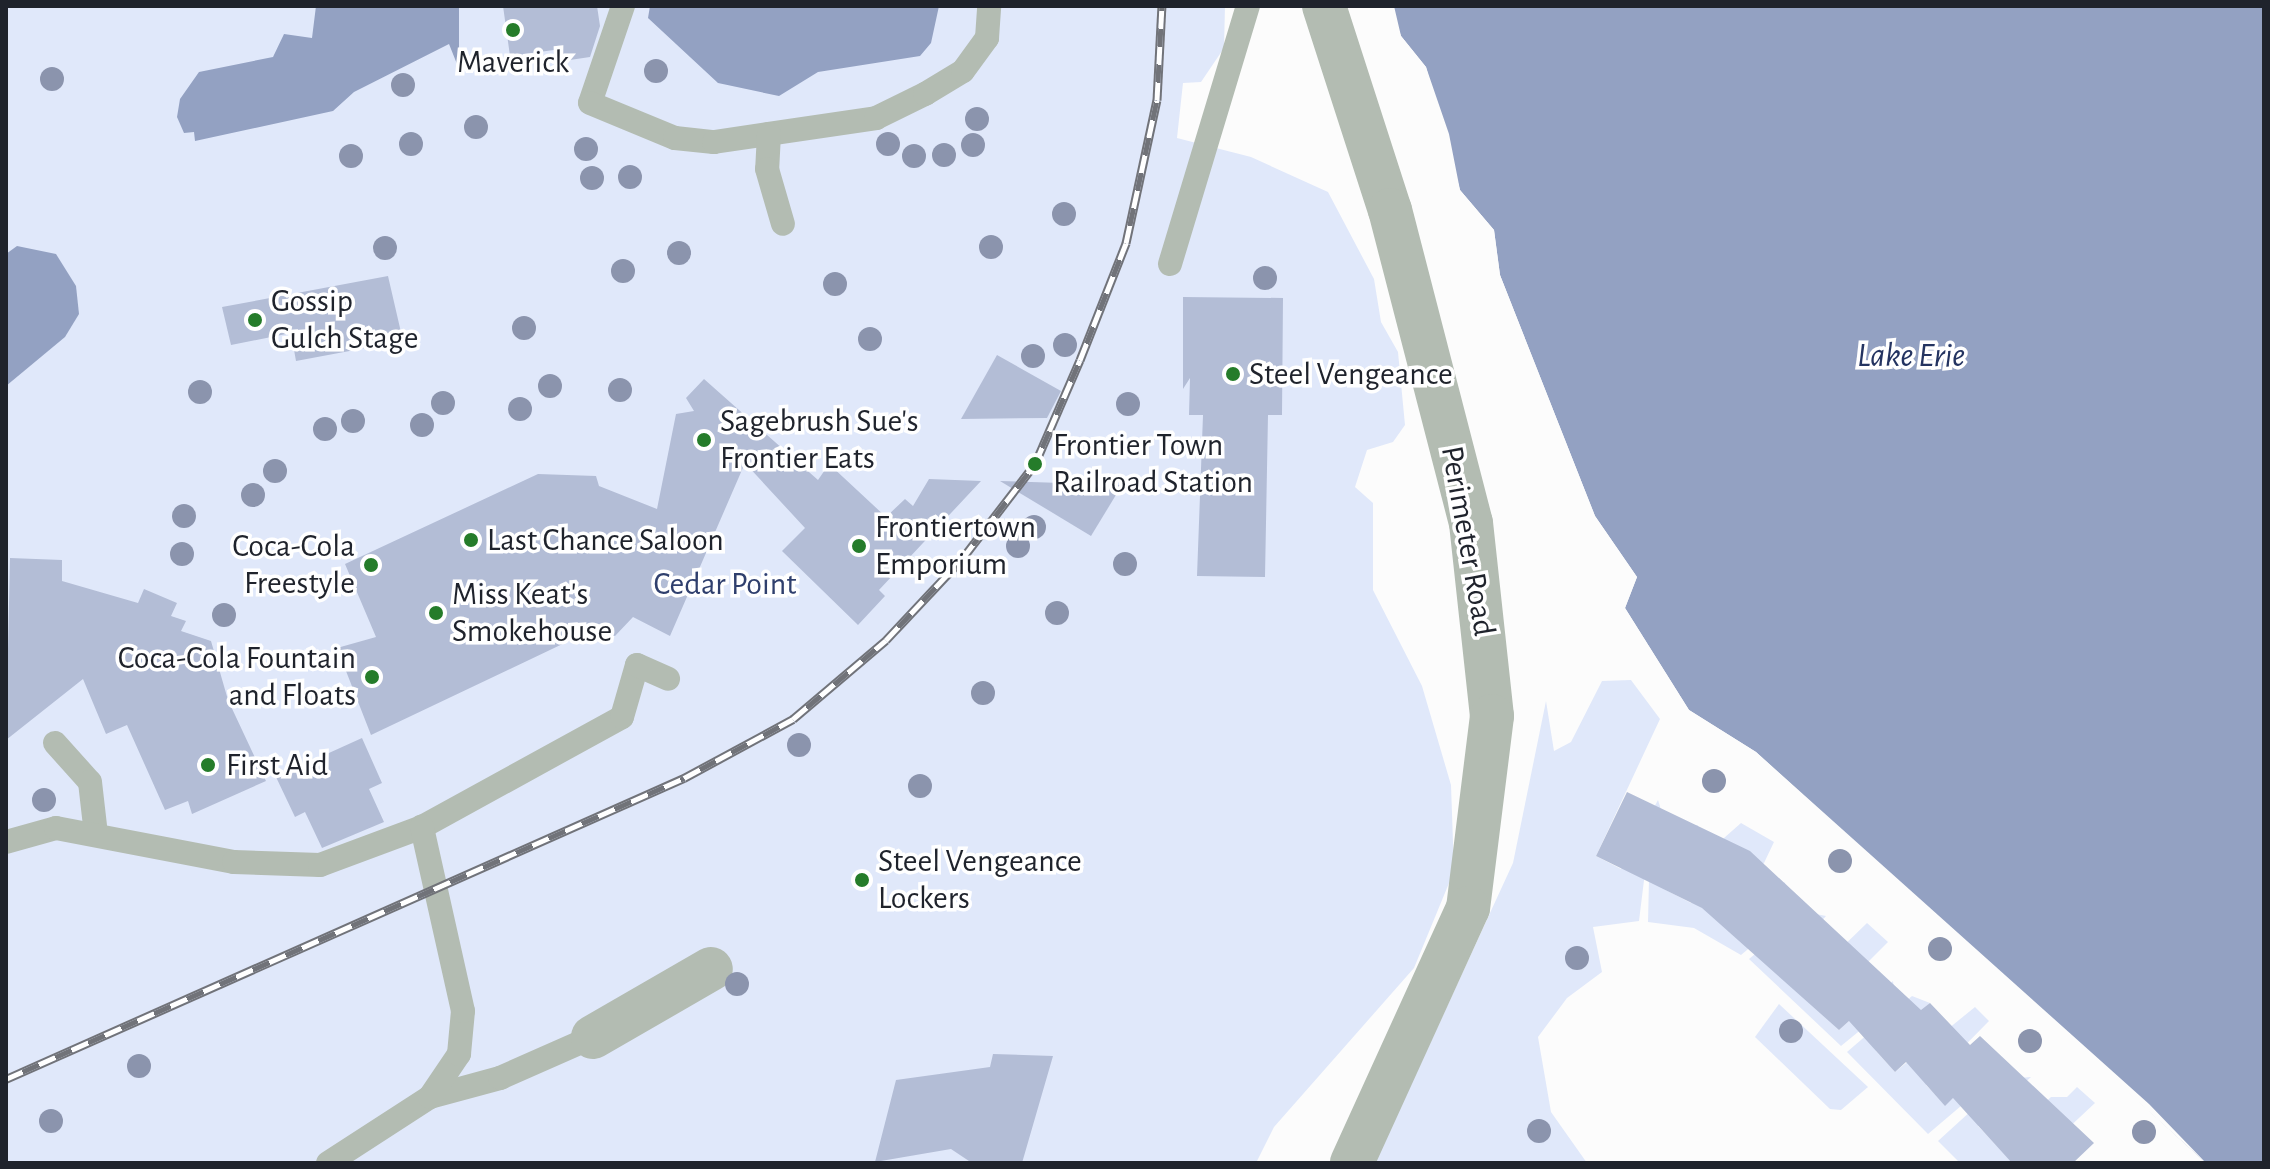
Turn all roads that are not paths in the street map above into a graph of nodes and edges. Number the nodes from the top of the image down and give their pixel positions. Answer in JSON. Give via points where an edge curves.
{"nodes":[{"id":1,"x":623,"y":6,"type":"edge"},
{"id":2,"x":989,"y":6,"type":"edge"},
{"id":3,"x":1248,"y":6,"type":"edge"},
{"id":4,"x":1324,"y":6,"type":"edge"},
{"id":5,"x":769,"y":134,"type":"junction"},
{"id":6,"x":783,"y":224,"type":"dead end"},
{"id":7,"x":1170,"y":264,"type":"dead end"},
{"id":8,"x":668,"y":679,"type":"dead end"},
{"id":9,"x":55,"y":743,"type":"dead end"},
{"id":10,"x":422,"y":827,"type":"junction"},
{"id":11,"x":96,"y":835,"type":"junction"},
{"id":12,"x":6,"y":842,"type":"edge"},
{"id":13,"x":711,"y":969,"type":"dead end"},
{"id":14,"x":593,"y":1037,"type":"joint"},
{"id":15,"x":430,"y":1097,"type":"junction"},
{"id":16,"x":328,"y":1163,"type":"edge"},
{"id":17,"x":1352,"y":1163,"type":"edge"}],
"edges":[{"from":1,"to":5,"type":"lane","via":[[590,103],[675,138]]},
{"from":2,"to":5,"type":"lane","via":[[979,49],[963,71],[925,94],[876,118]]},
{"from":3,"to":7,"type":"lane"},
{"from":4,"to":17,"type":"street","name":"Perimeter Road","via":[[1390,210],[1471,523],[1485,598],[1492,716],[1468,908]]},
{"from":5,"to":6,"type":"lane","via":[[767,169]]},
{"from":8,"to":10,"type":"lane","via":[[637,665],[622,717]]},
{"from":9,"to":11,"type":"lane","via":[[90,782]]},
{"from":10,"to":11,"type":"lane","via":[[320,865],[234,862]]},
{"from":10,"to":15,"type":"lane","via":[[463,1011],[459,1054]]},
{"from":11,"to":12,"type":"lane","via":[[56,828]]},
{"from":13,"to":14,"type":"street"},
{"from":14,"to":15,"type":"lane","via":[[500,1078]]},
{"from":15,"to":16,"type":"lane"}]}
